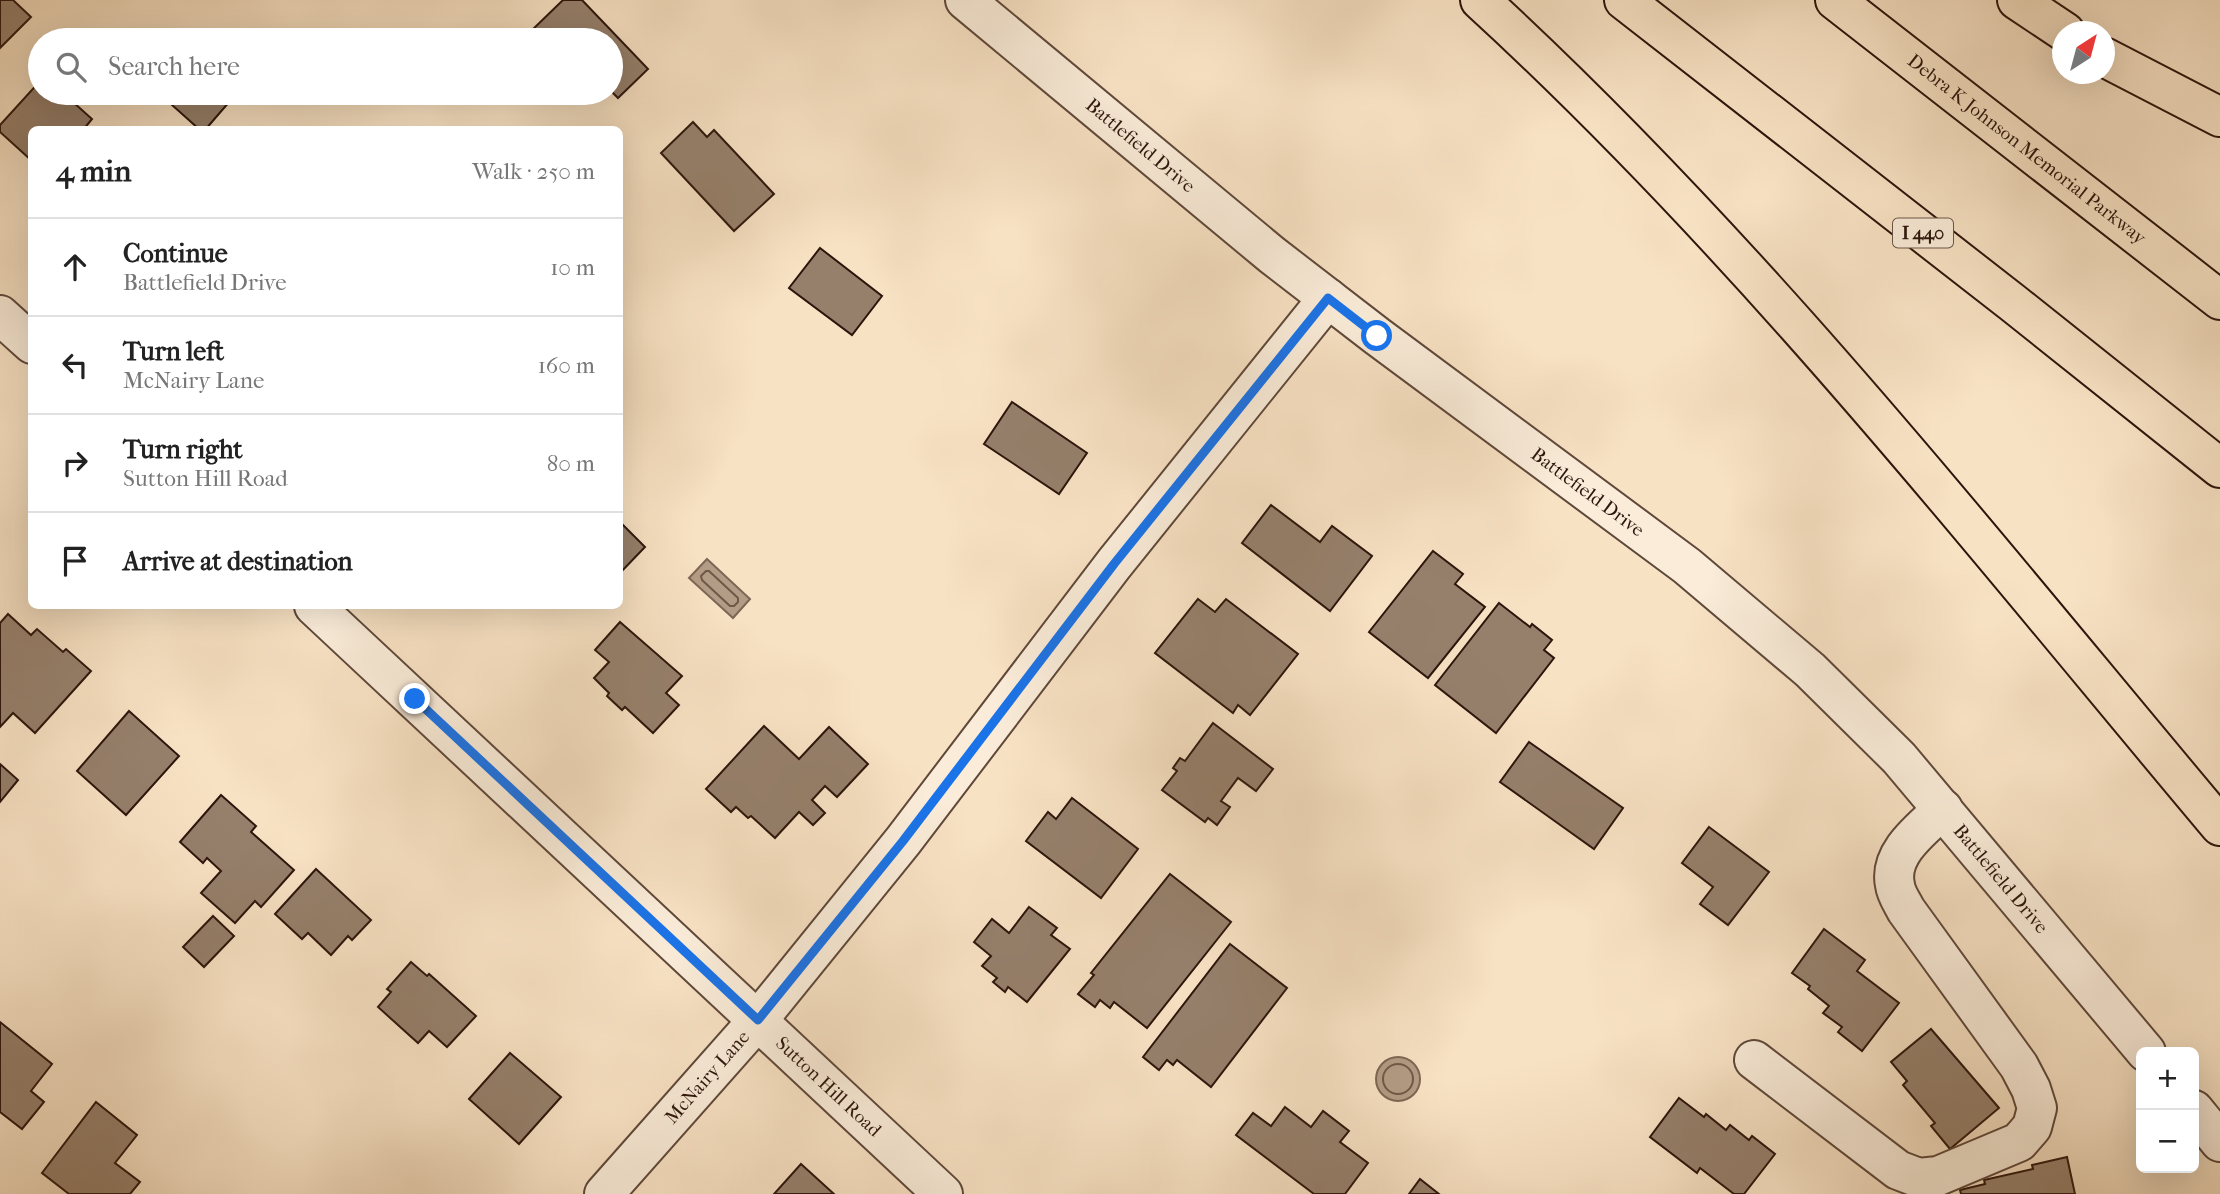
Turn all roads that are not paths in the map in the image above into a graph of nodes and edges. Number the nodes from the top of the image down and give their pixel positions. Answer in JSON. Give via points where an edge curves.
{"nodes":[{"id":1,"x":965,"y":0,"type":"edge"},
{"id":2,"x":1480,"y":0,"type":"edge"},
{"id":3,"x":1623,"y":0,"type":"edge"},
{"id":4,"x":1835,"y":0,"type":"edge"},
{"id":5,"x":2017,"y":0,"type":"edge"},
{"id":6,"x":2052,"y":23,"type":"edge"},
{"id":7,"x":2115,"y":62,"type":"edge"},
{"id":8,"x":2220,"y":117,"type":"edge"},
{"id":9,"x":1328,"y":298,"type":"junction"},
{"id":10,"x":2220,"y":300,"type":"edge"},
{"id":11,"x":0,"y":315,"type":"edge"},
{"id":12,"x":28,"y":340,"type":"edge"},
{"id":13,"x":2220,"y":468,"type":"edge"},
{"id":14,"x":317,"y":609,"type":"edge"},
{"id":15,"x":1942,"y":808,"type":"junction"},
{"id":16,"x":2220,"y":826,"type":"edge"},
{"id":17,"x":758,"y":1020,"type":"junction"},
{"id":18,"x":2142,"y":1047,"type":"edge"},
{"id":19,"x":1754,"y":1060,"type":"dead end"},
{"id":20,"x":2199,"y":1116,"type":"edge"},
{"id":21,"x":2220,"y":1142,"type":"edge"},
{"id":22,"x":604,"y":1194,"type":"edge"},
{"id":23,"x":943,"y":1194,"type":"edge"}],
"edges":[{"from":1,"to":9,"type":"street","name":"Battlefield Drive"},
{"from":2,"to":16,"type":"highway","via":[[1617,131],[1760,283]]},
{"from":3,"to":13,"type":"highway","number":"I 440"},
{"from":4,"to":10,"type":"highway","name":"Debra K Johnson Memorial Parkway"},
{"from":5,"to":6,"type":"highway"},
{"from":7,"to":8,"type":"highway"},
{"from":9,"to":15,"type":"street","name":"Battlefield Drive","via":[[1687,566],[1810,670]]},
{"from":9,"to":17,"type":"street","name":"McNairy Lane"},
{"from":11,"to":12,"type":"street"},
{"from":14,"to":17,"type":"street","name":"Sutton Hill Road"},
{"from":15,"to":18,"type":"street","name":"Battlefield Drive"},
{"from":15,"to":19,"type":"street","via":[[1900,854],[1895,887],[1906,910],[2019,1066],[2037,1108],[2032,1127],[2019,1142],[1938,1176],[1919,1178],[1898,1170]]},
{"from":17,"to":22,"type":"street","name":"McNairy Lane"},
{"from":17,"to":23,"type":"street","name":"Sutton Hill Road"},
{"from":20,"to":21,"type":"street"}]}
